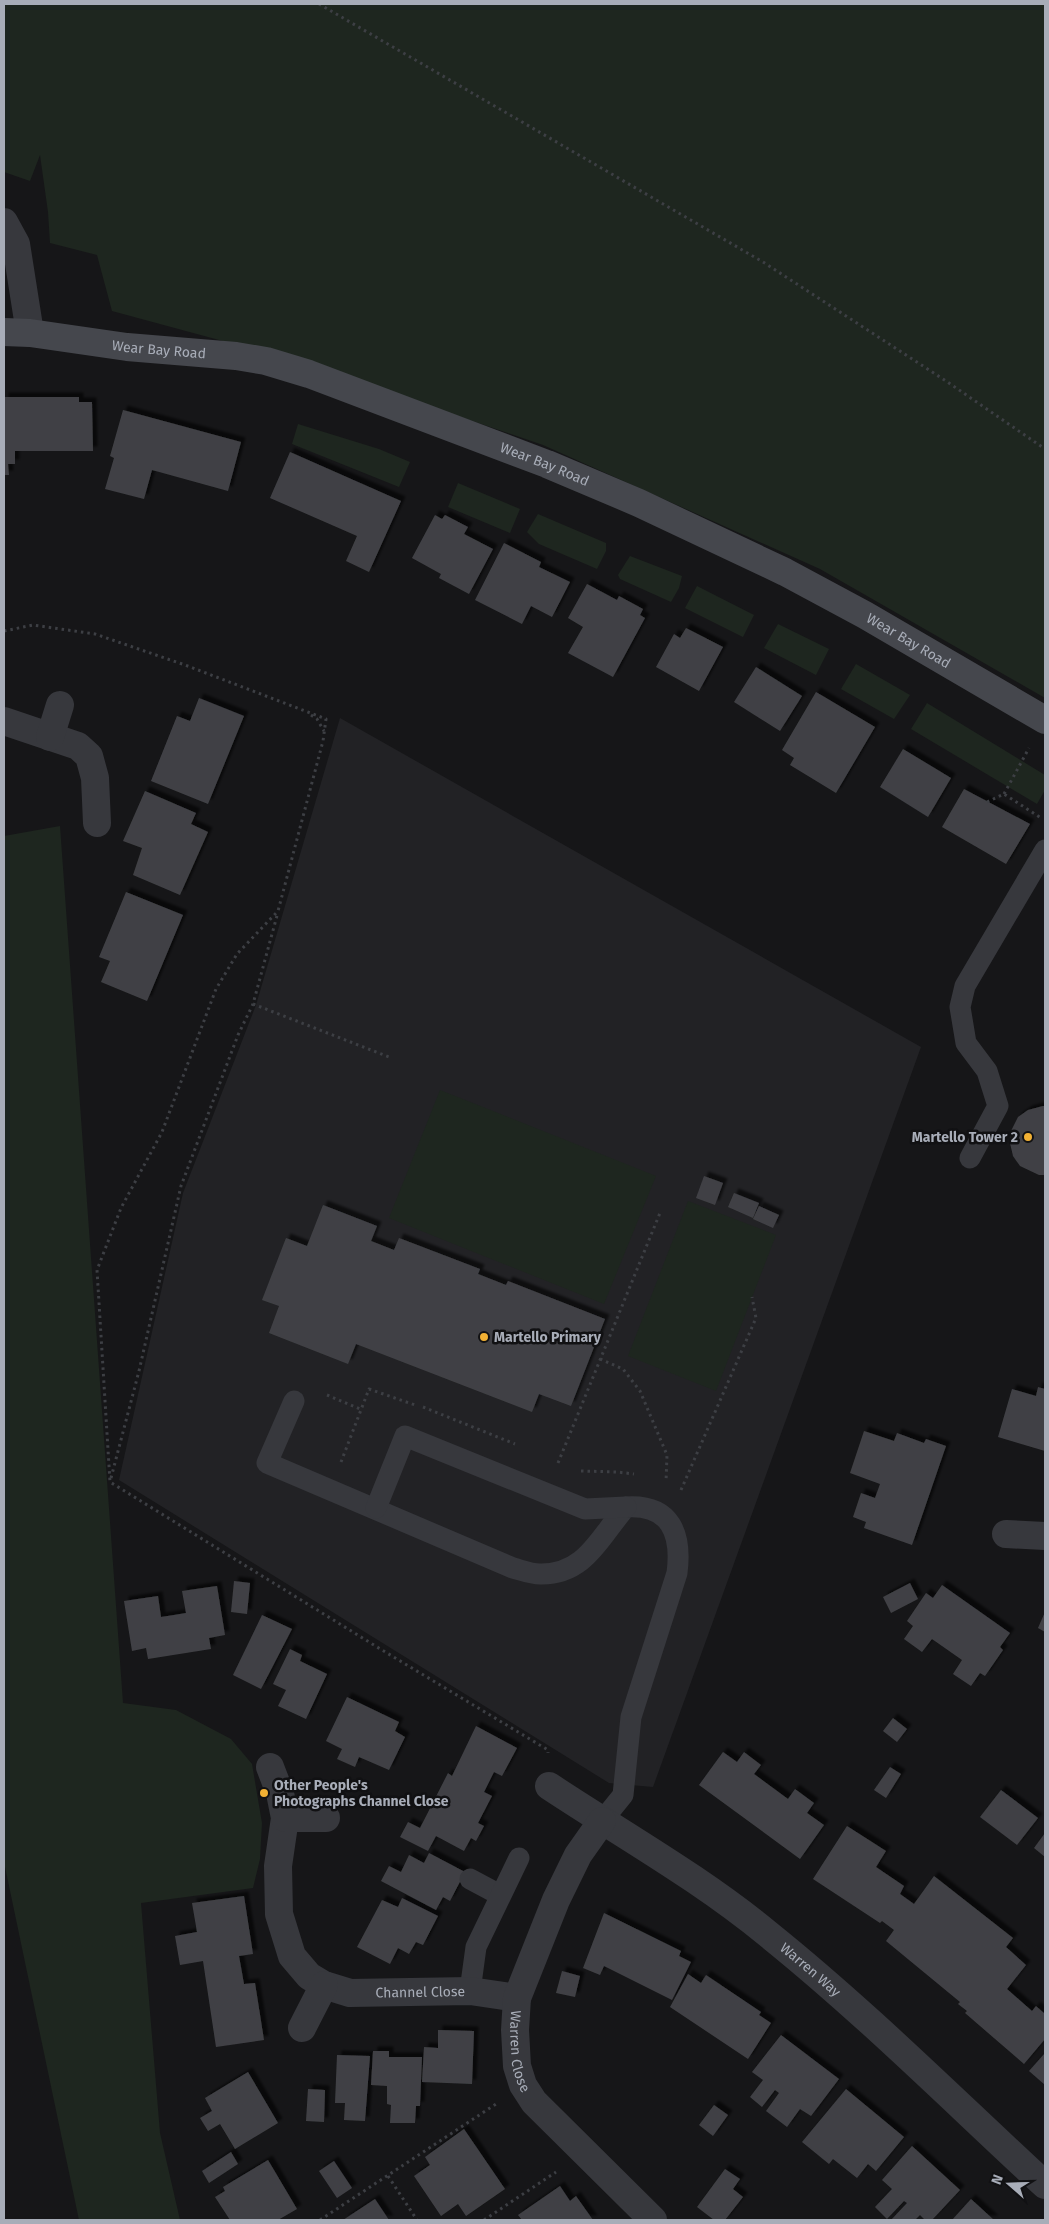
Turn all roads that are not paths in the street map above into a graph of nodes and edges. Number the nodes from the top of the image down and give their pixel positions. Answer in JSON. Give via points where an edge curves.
{"nodes":[{"id":1,"x":4,"y":222,"type":"edge"},
{"id":2,"x":17,"y":332,"type":"edge"},
{"id":3,"x":60,"y":705,"type":"dead end"},
{"id":4,"x":1045,"y":720,"type":"edge"},
{"id":5,"x":4,"y":721,"type":"edge"},
{"id":6,"x":50,"y":737,"type":"junction"},
{"id":7,"x":97,"y":823,"type":"dead end"},
{"id":8,"x":1045,"y":850,"type":"edge"},
{"id":9,"x":970,"y":1158,"type":"dead end"},
{"id":10,"x":294,"y":1401,"type":"dead end"},
{"id":11,"x":626,"y":1507,"type":"junction"},
{"id":12,"x":376,"y":1508,"type":"junction"},
{"id":13,"x":1006,"y":1534,"type":"dead end"},
{"id":14,"x":1045,"y":1536,"type":"edge"},
{"id":15,"x":270,"y":1768,"type":"dead end"},
{"id":16,"x":549,"y":1786,"type":"dead end"},
{"id":17,"x":285,"y":1818,"type":"junction"},
{"id":18,"x":326,"y":1818,"type":"dead end"},
{"id":19,"x":602,"y":1821,"type":"junction"},
{"id":20,"x":519,"y":1858,"type":"dead end"},
{"id":21,"x":470,"y":1879,"type":"dead end"},
{"id":22,"x":500,"y":1895,"type":"junction"},
{"id":23,"x":324,"y":1985,"type":"junction"},
{"id":24,"x":470,"y":1991,"type":"junction"},
{"id":25,"x":517,"y":1998,"type":"junction"},
{"id":26,"x":302,"y":2028,"type":"dead end"},
{"id":27,"x":1045,"y":2185,"type":"edge"},
{"id":28,"x":653,"y":2220,"type":"edge"}],
"edges":[{"from":1,"to":2,"type":"street","via":[[16,244]]},
{"from":2,"to":4,"type":"street","name":"Wear Bay Road","via":[[266,361],[466,432],[639,504],[785,572]]},
{"from":3,"to":6,"type":"street"},
{"from":5,"to":6,"type":"street"},
{"from":6,"to":7,"type":"street","via":[[78,746],[88,756],[95,778]]},
{"from":8,"to":9,"type":"lane","via":[[965,986],[960,1007],[966,1043],[987,1071],[998,1106]]},
{"from":10,"to":12,"type":"lane","via":[[267,1463]]},
{"from":11,"to":12,"type":"lane","via":[[580,1563],[539,1574],[513,1568]]},
{"from":11,"to":12,"type":"lane","via":[[585,1509],[405,1436]]},
{"from":11,"to":19,"type":"lane","via":[[643,1506],[658,1512],[677,1535],[680,1553],[677,1573],[631,1717],[623,1795]]},
{"from":13,"to":14,"type":"street"},
{"from":15,"to":17,"type":"street","name":"Channel Close"},
{"from":16,"to":19,"type":"street","name":"Warren Way"},
{"from":17,"to":18,"type":"street"},
{"from":17,"to":23,"type":"street","name":"Channel Close","via":[[278,1866],[279,1914],[292,1956],[309,1976]]},
{"from":19,"to":25,"type":"street","name":"Warren Close","via":[[578,1855],[560,1891]]},
{"from":19,"to":27,"type":"street","name":"Warren Way","via":[[700,1882],[768,1934],[836,1992]]},
{"from":20,"to":22,"type":"lane"},
{"from":21,"to":22,"type":"lane"},
{"from":22,"to":24,"type":"lane","via":[[476,1947]]},
{"from":23,"to":24,"type":"street","name":"Channel Close","via":[[350,1993]]},
{"from":23,"to":26,"type":"street"},
{"from":24,"to":25,"type":"street","name":"Channel Close"},
{"from":25,"to":28,"type":"street","name":"Warren Close","via":[[517,2066],[523,2085],[534,2102]]}]}
